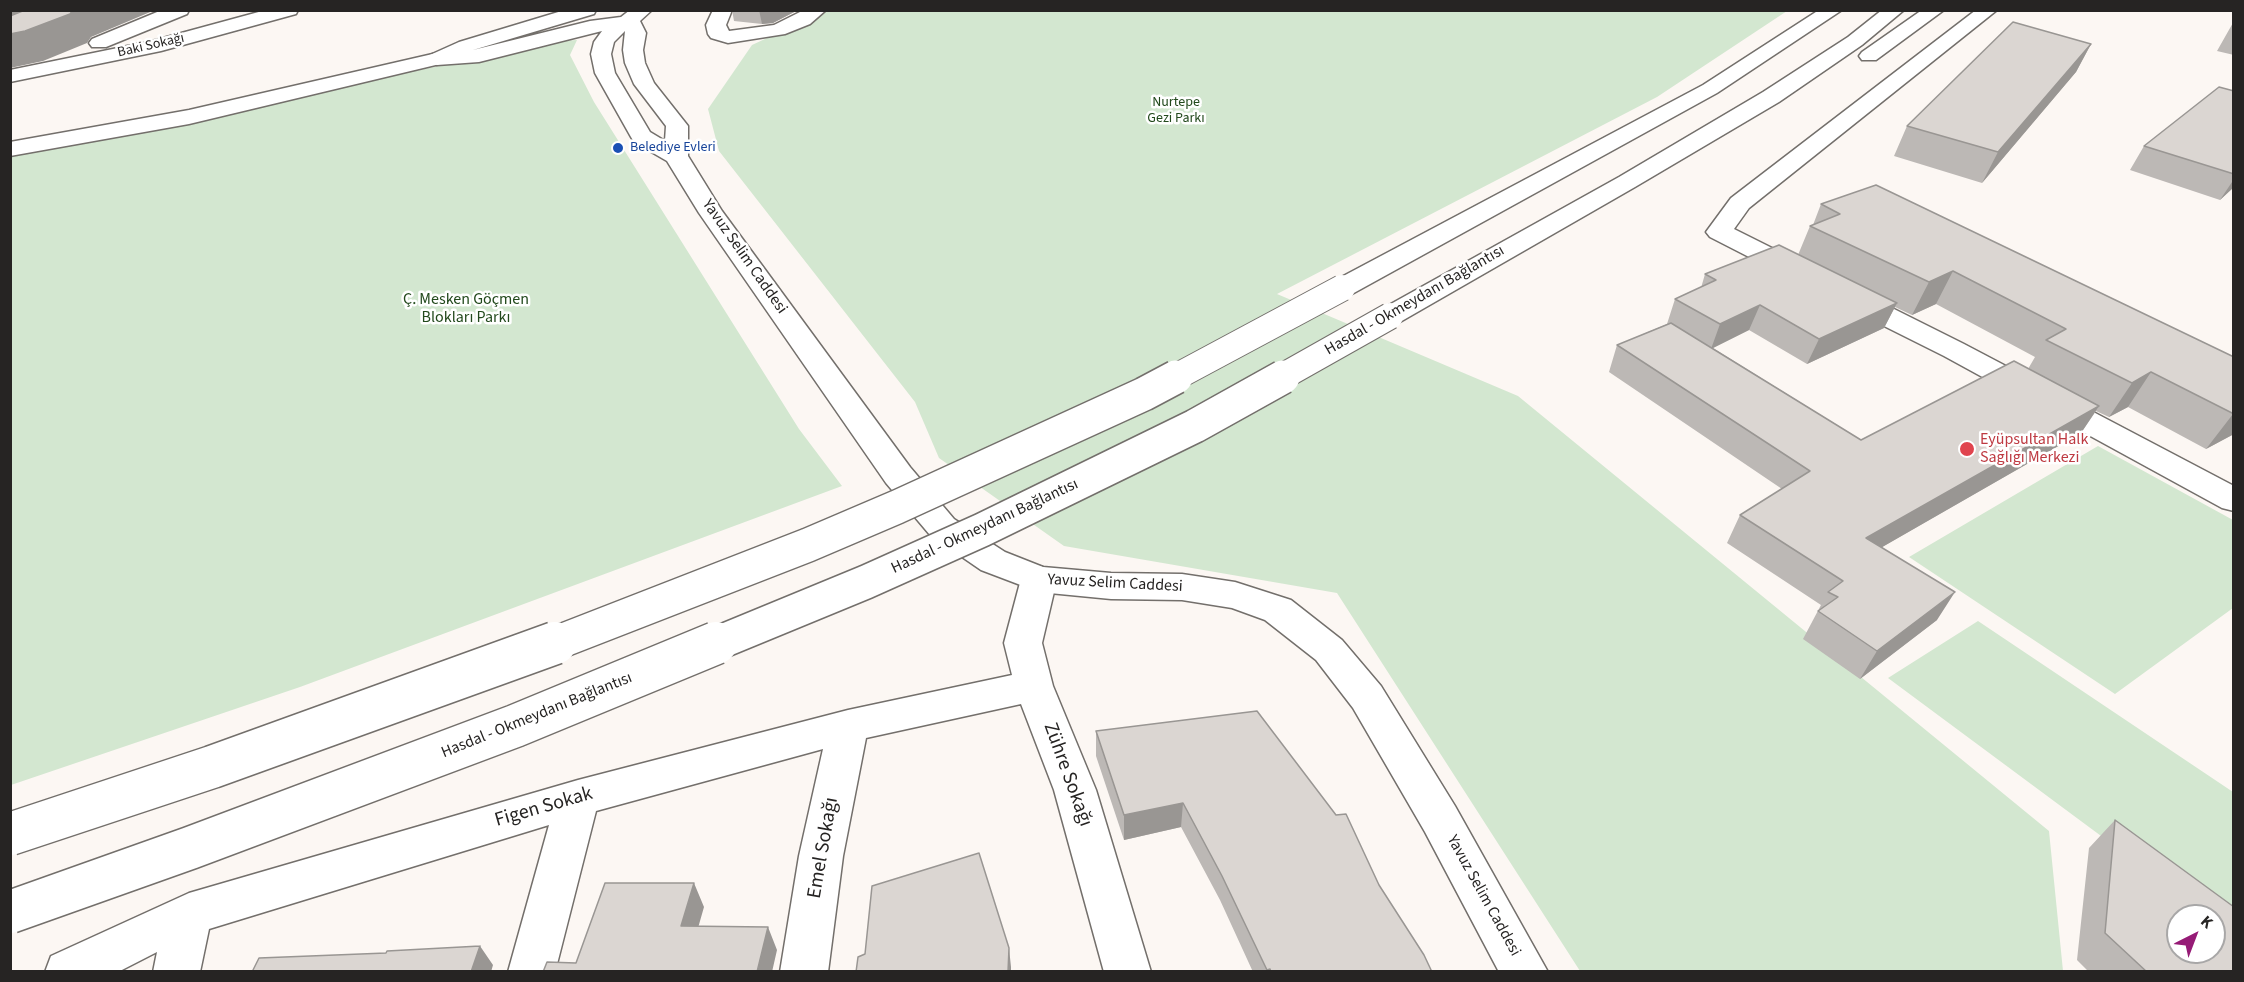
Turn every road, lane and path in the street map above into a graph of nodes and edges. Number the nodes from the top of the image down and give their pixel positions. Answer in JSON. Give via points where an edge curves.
{"nodes":[{"id":1,"x":180,"y":10,"type":"edge"},
{"id":2,"x":241,"y":10,"type":"edge"},
{"id":3,"x":289,"y":10,"type":"edge"},
{"id":4,"x":587,"y":10,"type":"edge"},
{"id":5,"x":723,"y":10,"type":"edge"},
{"id":6,"x":817,"y":10,"type":"edge"},
{"id":7,"x":1833,"y":10,"type":"edge"},
{"id":8,"x":1895,"y":10,"type":"edge"},
{"id":9,"x":1935,"y":10,"type":"edge"},
{"id":10,"x":1988,"y":10,"type":"edge"},
{"id":11,"x":637,"y":16,"type":"edge"},
{"id":12,"x":553,"y":20,"type":"junction"},
{"id":13,"x":604,"y":42,"type":"junction"},
{"id":14,"x":534,"y":43,"type":"junction"},
{"id":15,"x":80,"y":50,"type":"dead end"},
{"id":16,"x":120,"y":54,"type":"junction"},
{"id":17,"x":437,"y":59,"type":"junction"},
{"id":18,"x":10,"y":76,"type":"edge"},
{"id":19,"x":1771,"y":97,"type":"junction"},
{"id":20,"x":10,"y":149,"type":"edge"},
{"id":21,"x":675,"y":156,"type":"junction"},
{"id":22,"x":2234,"y":500,"type":"edge"},
{"id":23,"x":1039,"y":579,"type":"junction"},
{"id":24,"x":1034,"y":686,"type":"junction"},
{"id":25,"x":849,"y":726,"type":"junction"},
{"id":26,"x":578,"y":798,"type":"junction"},
{"id":27,"x":10,"y":834,"type":"edge"},
{"id":28,"x":10,"y":912,"type":"edge"},
{"id":29,"x":189,"y":914,"type":"junction"},
{"id":30,"x":68,"y":972,"type":"edge"},
{"id":31,"x":176,"y":972,"type":"edge"},
{"id":32,"x":531,"y":972,"type":"edge"},
{"id":33,"x":804,"y":972,"type":"edge"},
{"id":34,"x":1128,"y":972,"type":"edge"},
{"id":35,"x":1525,"y":972,"type":"edge"}],
"edges":[{"from":1,"to":15,"type":"main road"},
{"from":2,"to":16,"type":"main road"},
{"from":3,"to":16,"type":"main road","name":"Baki Sokağı"},
{"from":4,"to":12,"type":"main road"},
{"from":5,"to":6,"type":"main road","via":[[716,25],[718,34],[728,37],[778,30]]},
{"from":7,"to":27,"type":"main road","bridge":true,"via":[[1710,89],[1144,394],[907,502],[589,632],[212,767]]},
{"from":8,"to":19,"type":"main road","name":"Hasdal - Okmeydanı Bağlantısı"},
{"from":9,"to":19,"type":"main road","via":[[1855,65]]},
{"from":10,"to":22,"type":"main road","via":[[1740,203],[1719,232],[1954,350]]},
{"from":11,"to":12,"type":"main road"},
{"from":11,"to":13,"type":"main road","via":[[610,33]]},
{"from":11,"to":14,"type":"main road"},
{"from":11,"to":21,"type":"main road","via":[[635,63],[644,84],[677,126]]},
{"from":12,"to":17,"type":"main road","via":[[466,46]]},
{"from":13,"to":14,"type":"main road","via":[[587,36]]},
{"from":13,"to":21,"type":"main road","name":"Yavuz Selim Caddesi","via":[[604,73],[642,137]]},
{"from":14,"to":17,"type":"main road","via":[[479,56]]},
{"from":16,"to":18,"type":"main road","name":"Baki Sokağı"},
{"from":17,"to":20,"type":"main road","via":[[189,117]]},
{"from":19,"to":28,"type":"main road","name":"Hasdal - Okmeydanı Bağlantısı","bridge":true,"via":[[1195,426],[982,530],[866,582],[515,726]]},
{"from":21,"to":23,"type":"main road","name":"Yavuz Selim Caddesi","via":[[711,213],[898,475],[935,519],[993,561]]},
{"from":23,"to":24,"type":"main road","name":"Zühre Sokağı","via":[[1023,643]]},
{"from":23,"to":35,"type":"main road","name":"Yavuz Selim Caddesi","via":[[1182,587],[1235,595],[1278,610],[1329,650],[1367,697]]},
{"from":24,"to":25,"type":"main road","name":"Figen Sokak"},
{"from":24,"to":34,"type":"main road","name":"Zühre Sokağı","via":[[1075,790]]},
{"from":25,"to":26,"type":"main road","name":"Figen Sokak"},
{"from":25,"to":33,"type":"main road","name":"Emel Sokağı","via":[[821,856]]},
{"from":26,"to":29,"type":"main road","name":"Figen Sokak"},
{"from":26,"to":32,"type":"main road"},
{"from":29,"to":30,"type":"main road","name":"Figen Sokak"},
{"from":29,"to":31,"type":"main road"}]}
